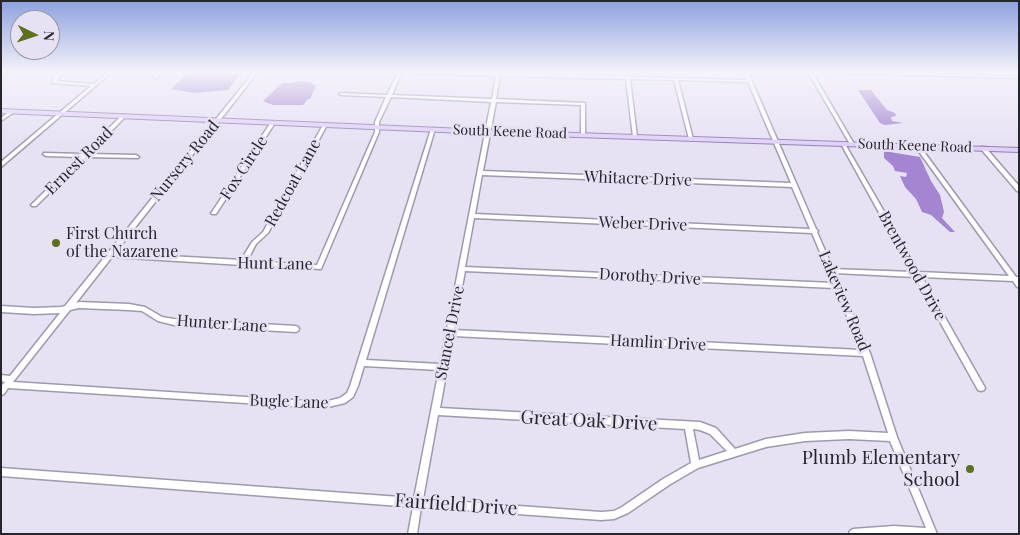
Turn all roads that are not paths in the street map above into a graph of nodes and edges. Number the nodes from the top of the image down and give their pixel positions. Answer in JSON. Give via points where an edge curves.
{"nodes":[{"id":1,"x":80,"y":97,"type":"edge"},
{"id":2,"x":236,"y":97,"type":"edge"},
{"id":3,"x":389,"y":97,"type":"edge"},
{"id":4,"x":414,"y":97,"type":"edge"},
{"id":5,"x":495,"y":97,"type":"edge"},
{"id":6,"x":630,"y":97,"type":"edge"},
{"id":7,"x":681,"y":97,"type":"edge"},
{"id":8,"x":757,"y":97,"type":"edge"},
{"id":9,"x":825,"y":97,"type":"edge"},
{"id":10,"x":494,"y":100,"type":"junction"},
{"id":11,"x":1,"y":111,"type":"edge"},
{"id":12,"x":12,"y":112,"type":"junction"},
{"id":13,"x":60,"y":114,"type":"junction"},
{"id":14,"x":124,"y":116,"type":"junction"},
{"id":15,"x":1,"y":120,"type":"edge"},
{"id":16,"x":217,"y":120,"type":"junction"},
{"id":17,"x":273,"y":123,"type":"junction"},
{"id":18,"x":325,"y":125,"type":"junction"},
{"id":19,"x":377,"y":127,"type":"junction"},
{"id":20,"x":433,"y":129,"type":"junction"},
{"id":21,"x":488,"y":132,"type":"junction"},
{"id":22,"x":583,"y":135,"type":"junction"},
{"id":23,"x":635,"y":137,"type":"junction"},
{"id":24,"x":691,"y":139,"type":"junction"},
{"id":25,"x":776,"y":141,"type":"junction"},
{"id":26,"x":843,"y":144,"type":"junction"},
{"id":27,"x":852,"y":144,"type":"junction"},
{"id":28,"x":917,"y":146,"type":"junction"},
{"id":29,"x":983,"y":148,"type":"junction"},
{"id":30,"x":1019,"y":150,"type":"edge"},
{"id":31,"x":46,"y":154,"type":"dead end"},
{"id":32,"x":84,"y":156,"type":"junction"},
{"id":33,"x":136,"y":158,"type":"dead end"},
{"id":34,"x":1,"y":165,"type":"edge"},
{"id":35,"x":480,"y":173,"type":"junction"},
{"id":36,"x":795,"y":185,"type":"junction"},
{"id":37,"x":1019,"y":190,"type":"edge"},
{"id":38,"x":34,"y":205,"type":"dead end"},
{"id":39,"x":214,"y":213,"type":"dead end"},
{"id":40,"x":472,"y":216,"type":"junction"},
{"id":41,"x":815,"y":231,"type":"junction"},
{"id":42,"x":110,"y":255,"type":"junction"},
{"id":43,"x":242,"y":263,"type":"junction"},
{"id":44,"x":462,"y":269,"type":"junction"},
{"id":45,"x":831,"y":271,"type":"junction"},
{"id":46,"x":917,"y":274,"type":"junction"},
{"id":47,"x":1016,"y":278,"type":"edge"},
{"id":48,"x":1019,"y":285,"type":"edge"},
{"id":49,"x":838,"y":286,"type":"junction"},
{"id":50,"x":70,"y":306,"type":"junction"},
{"id":51,"x":1,"y":309,"type":"edge"},
{"id":52,"x":296,"y":329,"type":"dead end"},
{"id":53,"x":450,"y":333,"type":"junction"},
{"id":54,"x":866,"y":353,"type":"junction"},
{"id":55,"x":361,"y":363,"type":"junction"},
{"id":56,"x":443,"y":368,"type":"junction"},
{"id":57,"x":6,"y":381,"type":"edge"},
{"id":58,"x":981,"y":388,"type":"dead end"},
{"id":59,"x":1,"y":392,"type":"edge"},
{"id":60,"x":435,"y":411,"type":"junction"},
{"id":61,"x":688,"y":426,"type":"junction"},
{"id":62,"x":893,"y":437,"type":"junction"},
{"id":63,"x":733,"y":452,"type":"junction"},
{"id":64,"x":696,"y":465,"type":"junction"},
{"id":65,"x":1,"y":472,"type":"edge"},
{"id":66,"x":418,"y":502,"type":"junction"},
{"id":67,"x":932,"y":533,"type":"edge"},
{"id":68,"x":412,"y":534,"type":"edge"},
{"id":69,"x":853,"y":534,"type":"edge"}],
"edges":[{"from":1,"to":13,"type":"street"},
{"from":2,"to":16,"type":"street","name":"Nursery Road"},
{"from":3,"to":19,"type":"street","name":"Hunt Lane"},
{"from":4,"to":10,"type":"street"},
{"from":5,"to":10,"type":"street","name":"Stancel Drive"},
{"from":6,"to":23,"type":"street"},
{"from":7,"to":24,"type":"street"},
{"from":8,"to":25,"type":"street","name":"Lakeview Road"},
{"from":9,"to":27,"type":"street"},
{"from":10,"to":21,"type":"street","name":"Stancel Drive"},
{"from":10,"to":22,"type":"street","via":[[583,104]]},
{"from":11,"to":12,"type":"main road","name":"South Keene Road"},
{"from":12,"to":13,"type":"main road","name":"South Keene Road"},
{"from":12,"to":15,"type":"street"},
{"from":13,"to":14,"type":"main road","name":"South Keene Road"},
{"from":13,"to":34,"type":"street"},
{"from":14,"to":16,"type":"main road","name":"South Keene Road"},
{"from":14,"to":32,"type":"street","name":"Ernest Road"},
{"from":16,"to":17,"type":"main road","name":"South Keene Road"},
{"from":16,"to":42,"type":"street","name":"Nursery Road"},
{"from":17,"to":18,"type":"main road","name":"South Keene Road"},
{"from":17,"to":39,"type":"street","name":"Fox Circle"},
{"from":18,"to":19,"type":"main road","name":"South Keene Road"},
{"from":18,"to":43,"type":"street","name":"Redcoat Lane","via":[[265,233],[254,243]]},
{"from":19,"to":20,"type":"main road","name":"South Keene Road"},
{"from":19,"to":43,"type":"street","name":"Hunt Lane","via":[[319,267]]},
{"from":20,"to":21,"type":"main road","name":"South Keene Road"},
{"from":20,"to":55,"type":"street","name":"Bugle Lane"},
{"from":21,"to":22,"type":"main road","name":"South Keene Road"},
{"from":21,"to":35,"type":"street","name":"Stancel Drive"},
{"from":22,"to":23,"type":"main road","name":"South Keene Road"},
{"from":23,"to":24,"type":"main road","name":"South Keene Road"},
{"from":24,"to":25,"type":"main road","name":"South Keene Road"},
{"from":25,"to":26,"type":"main road","name":"South Keene Road"},
{"from":25,"to":36,"type":"street","name":"Lakeview Road"},
{"from":26,"to":27,"type":"main road","name":"South Keene Road"},
{"from":26,"to":46,"type":"street","name":"Brentwood Drive"},
{"from":27,"to":28,"type":"main road","name":"South Keene Road"},
{"from":28,"to":29,"type":"main road","name":"South Keene Road"},
{"from":28,"to":47,"type":"street"},
{"from":29,"to":30,"type":"main road","name":"South Keene Road"},
{"from":29,"to":37,"type":"street"},
{"from":31,"to":32,"type":"street"},
{"from":32,"to":33,"type":"street"},
{"from":32,"to":38,"type":"street","name":"Ernest Road"},
{"from":35,"to":36,"type":"street","name":"Whitacre Drive"},
{"from":35,"to":40,"type":"street","name":"Stancel Drive"},
{"from":36,"to":41,"type":"street","name":"Lakeview Road"},
{"from":40,"to":41,"type":"street","name":"Weber Drive"},
{"from":40,"to":44,"type":"street","name":"Stancel Drive"},
{"from":41,"to":45,"type":"street","name":"Lakeview Road"},
{"from":42,"to":43,"type":"street","name":"Hunt Lane"},
{"from":42,"to":50,"type":"street","name":"Nursery Road"},
{"from":44,"to":49,"type":"street","name":"Dorothy Drive"},
{"from":44,"to":53,"type":"street","name":"Stancel Drive"},
{"from":45,"to":46,"type":"street"},
{"from":45,"to":49,"type":"street","name":"Lakeview Road"},
{"from":46,"to":47,"type":"street"},
{"from":46,"to":58,"type":"street","name":"Brentwood Drive"},
{"from":47,"to":48,"type":"street"},
{"from":49,"to":54,"type":"street","name":"Lakeview Road"},
{"from":50,"to":51,"type":"street","name":"Hunter Lane","via":[[61,310]]},
{"from":50,"to":52,"type":"street","name":"Hunter Lane","via":[[144,309],[160,320],[174,322]]},
{"from":50,"to":57,"type":"street","name":"Nursery Road"},
{"from":53,"to":54,"type":"street","name":"Hamlin Drive"},
{"from":53,"to":56,"type":"street","name":"Stancel Drive"},
{"from":54,"to":62,"type":"street","name":"Lakeview Road"},
{"from":55,"to":56,"type":"street"},
{"from":55,"to":57,"type":"street","name":"Bugle Lane","via":[[350,394],[334,404],[324,405]]},
{"from":56,"to":60,"type":"street","name":"Stancel Drive"},
{"from":57,"to":59,"type":"street","name":"Nursery Road"},
{"from":60,"to":61,"type":"street","name":"Great Oak Drive"},
{"from":60,"to":66,"type":"street","name":"Stancel Drive"},
{"from":61,"to":63,"type":"street","name":"Great Oak Drive","via":[[713,431]]},
{"from":61,"to":64,"type":"street"},
{"from":62,"to":63,"type":"street","name":"Fairfield Drive","via":[[805,437]]},
{"from":62,"to":67,"type":"street","name":"Lakeview Road"},
{"from":63,"to":64,"type":"street","name":"Fairfield Drive"},
{"from":64,"to":66,"type":"street","name":"Fairfield Drive","via":[[614,515]]},
{"from":65,"to":66,"type":"street","name":"Fairfield Drive"},
{"from":66,"to":68,"type":"street","name":"Stancel Drive"},
{"from":67,"to":69,"type":"street","via":[[894,530]]}]}
